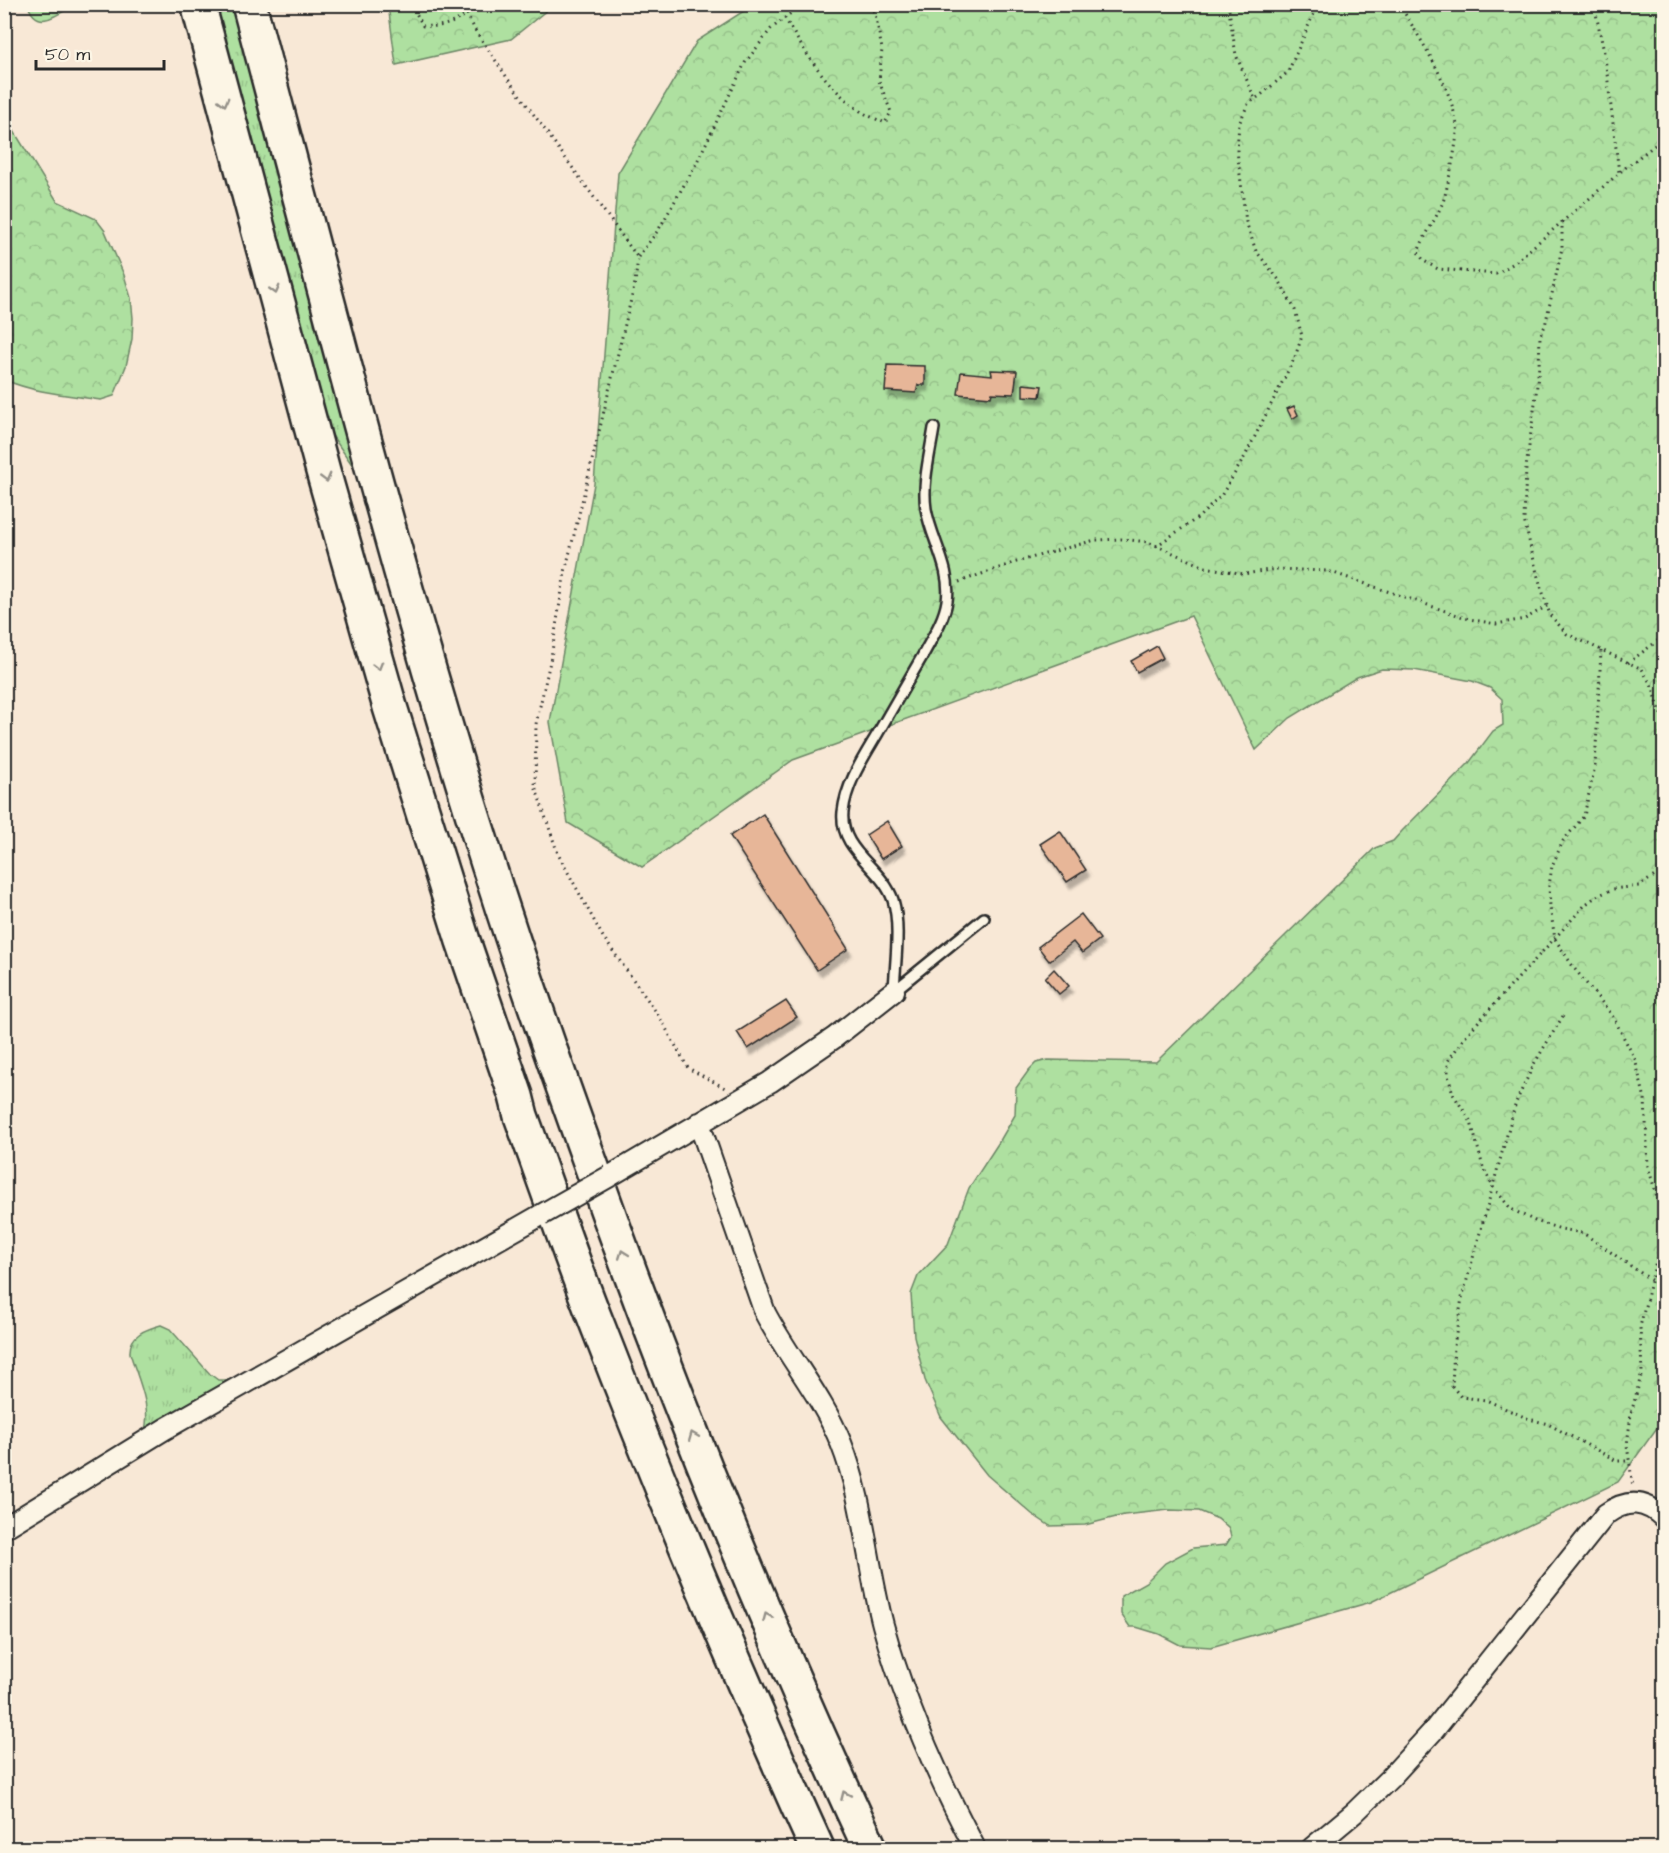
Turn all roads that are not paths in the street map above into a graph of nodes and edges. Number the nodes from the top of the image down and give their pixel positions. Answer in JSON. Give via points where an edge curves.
{"nodes":[{"id":1,"x":198,"y":4,"type":"edge"},
{"id":2,"x":249,"y":4,"type":"edge"},
{"id":3,"x":934,"y":428,"type":"dead end"},
{"id":4,"x":984,"y":918,"type":"dead end"},
{"id":5,"x":894,"y":991,"type":"junction"},
{"id":6,"x":699,"y":1123,"type":"junction"},
{"id":7,"x":1665,"y":1518,"type":"edge"},
{"id":8,"x":4,"y":1527,"type":"edge"},
{"id":9,"x":817,"y":1848,"type":"edge"},
{"id":10,"x":870,"y":1848,"type":"edge"},
{"id":11,"x":975,"y":1848,"type":"edge"},
{"id":12,"x":1312,"y":1848,"type":"edge"}],
"edges":[{"from":1,"to":9,"type":"highway","one_way":true,"via":[[365,621],[521,1116],[667,1501]]},
{"from":10,"to":2,"type":"highway","one_way":true,"via":[[712,1485],[627,1268],[545,1037],[474,820],[410,602]]},
{"from":3,"to":5,"type":"lane","via":[[924,493],[948,586],[947,601],[940,623],[860,764],[846,795],[843,814],[849,841],[893,900],[897,922]]},
{"from":4,"to":5,"type":"lane"},
{"from":5,"to":6,"type":"street","via":[[834,1038]]},
{"from":6,"to":8,"type":"street","bridge":true,"via":[[165,1429]]},
{"from":6,"to":11,"type":"street","via":[[765,1313],[823,1406],[841,1443],[858,1496],[883,1623],[895,1662],[921,1731]]},
{"from":7,"to":12,"type":"street","via":[[1636,1503],[1626,1503],[1606,1514],[1434,1730],[1354,1813]]}]}
